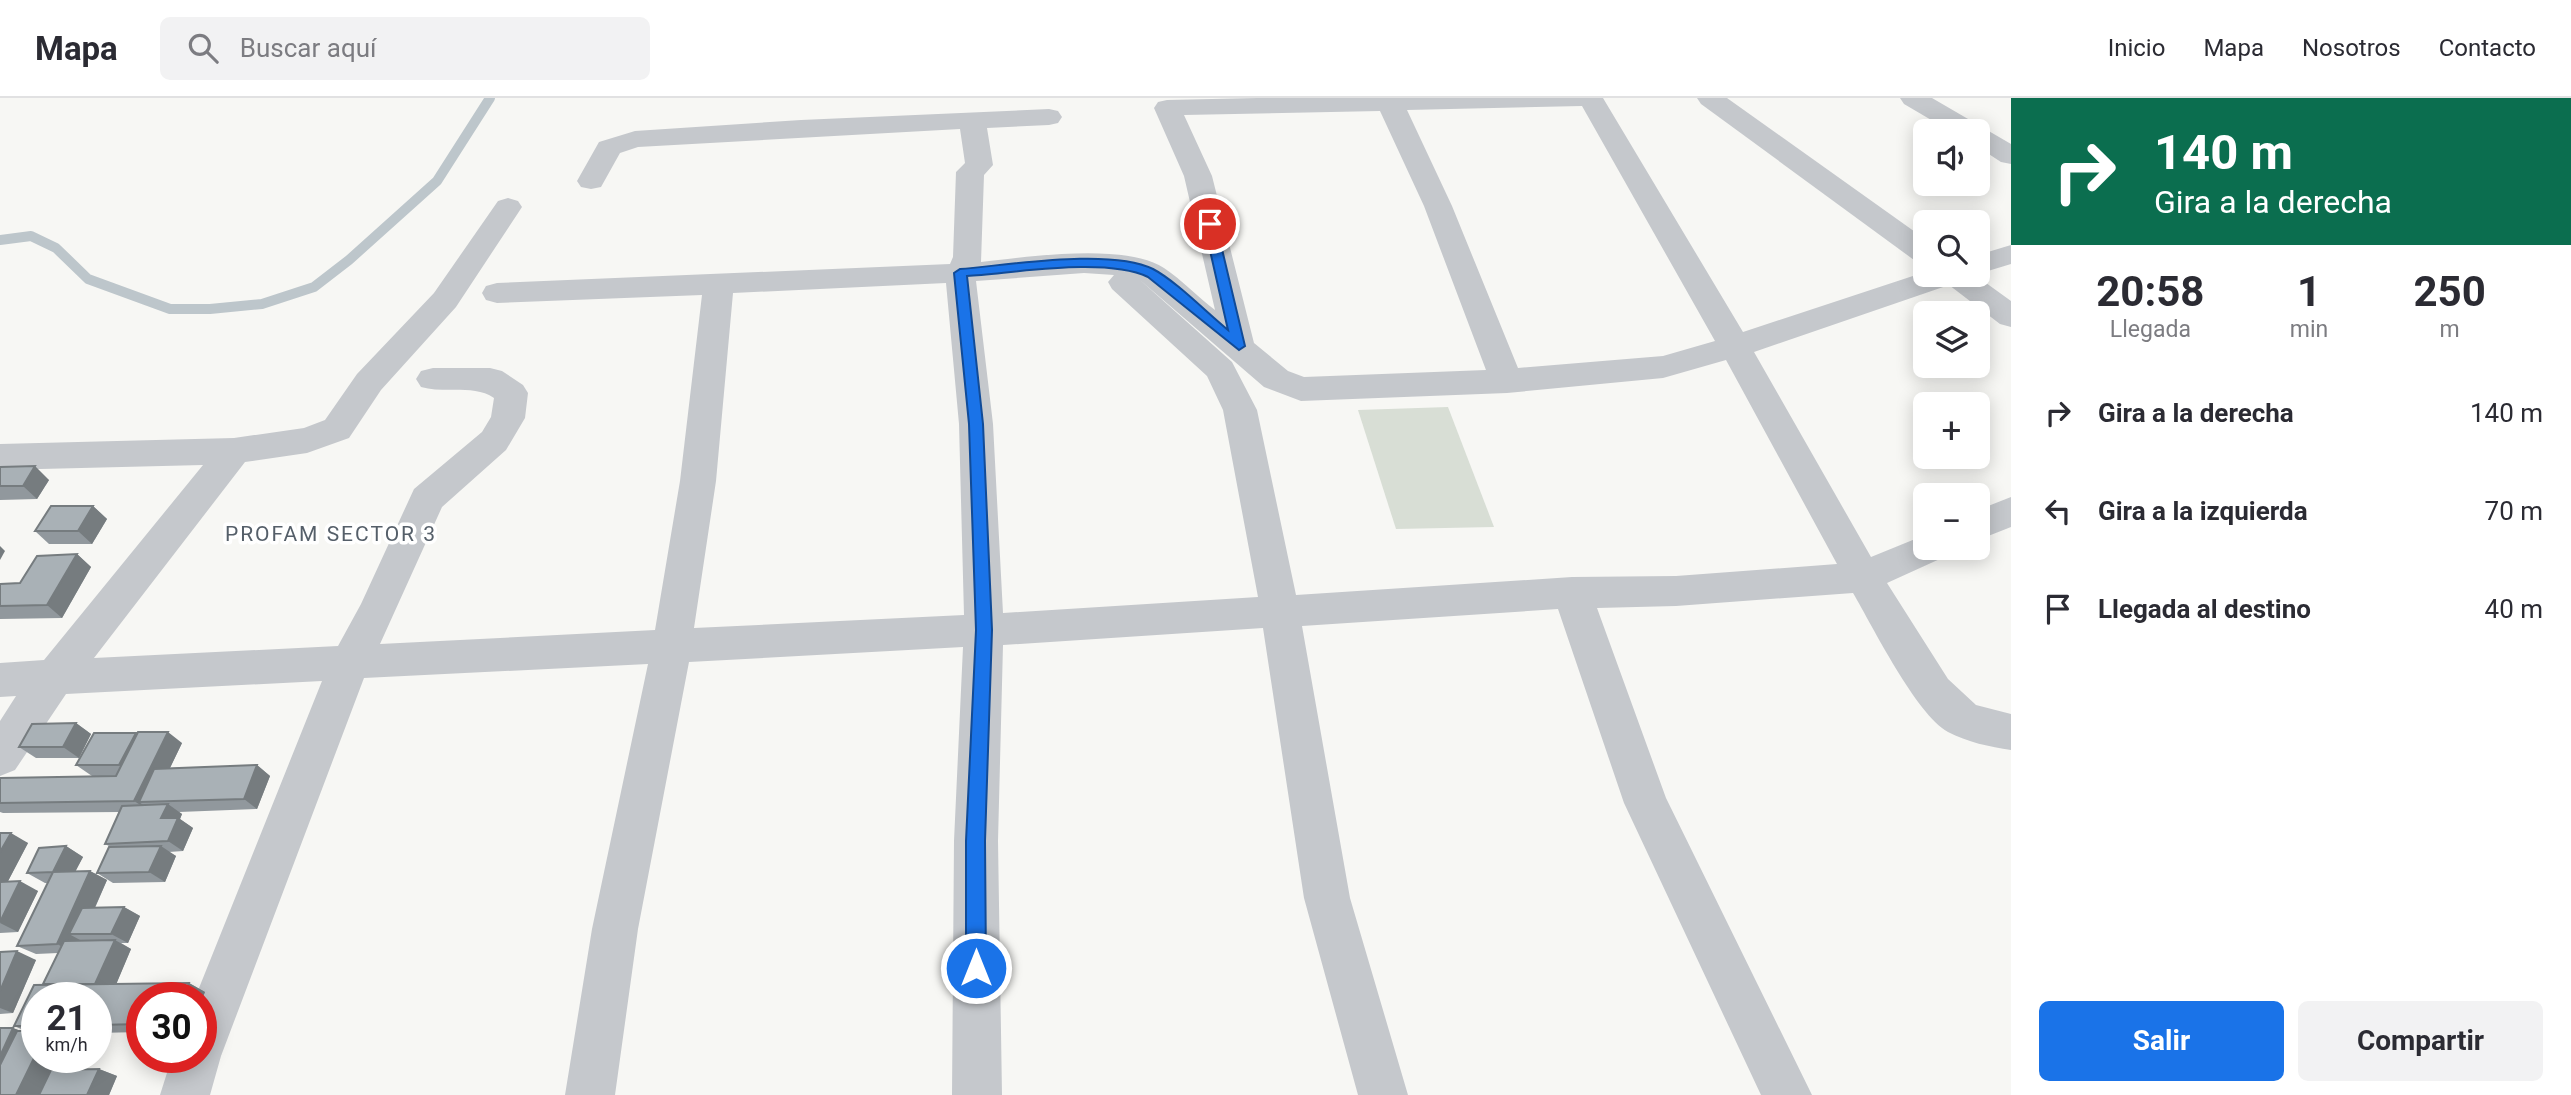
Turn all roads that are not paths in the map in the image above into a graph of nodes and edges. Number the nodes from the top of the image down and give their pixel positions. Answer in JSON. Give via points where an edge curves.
{"nodes":[{"id":1,"x":1589,"y":98,"type":"edge"},
{"id":2,"x":1710,"y":98,"type":"edge"},
{"id":3,"x":1913,"y":98,"type":"edge"},
{"id":4,"x":1390,"y":103,"type":"junction"},
{"id":5,"x":1049,"y":117,"type":"dead end"},
{"id":6,"x":1949,"y":119,"type":"edge"},
{"id":7,"x":972,"y":120,"type":"junction"},
{"id":8,"x":1990,"y":143,"type":"edge"},
{"id":9,"x":2011,"y":156,"type":"edge"},
{"id":10,"x":591,"y":181,"type":"dead end"},
{"id":11,"x":508,"y":207,"type":"dead end"},
{"id":12,"x":1913,"y":244,"type":"edge"},
{"id":13,"x":2011,"y":254,"type":"edge"},
{"id":14,"x":1990,"y":261,"type":"edge"},
{"id":15,"x":1104,"y":264,"type":"junction"},
{"id":16,"x":960,"y":273,"type":"junction"},
{"id":17,"x":719,"y":284,"type":"junction"},
{"id":18,"x":1913,"y":287,"type":"edge"},
{"id":19,"x":1971,"y":287,"type":"edge"},
{"id":20,"x":497,"y":293,"type":"dead end"},
{"id":21,"x":2011,"y":317,"type":"edge"},
{"id":22,"x":1239,"y":346,"type":"junction"},
{"id":23,"x":1734,"y":348,"type":"junction"},
{"id":24,"x":433,"y":379,"type":"dead end"},
{"id":25,"x":1507,"y":381,"type":"junction"},
{"id":26,"x":234,"y":451,"type":"junction"},
{"id":27,"x":0,"y":457,"type":"edge"},
{"id":28,"x":2011,"y":512,"type":"edge"},
{"id":29,"x":1990,"y":521,"type":"edge"},
{"id":30,"x":1913,"y":555,"type":"edge"},
{"id":31,"x":1863,"y":577,"type":"junction"},
{"id":32,"x":1572,"y":593,"type":"junction"},
{"id":33,"x":1280,"y":611,"type":"junction"},
{"id":34,"x":984,"y":630,"type":"junction"},
{"id":35,"x":672,"y":645,"type":"junction"},
{"id":36,"x":350,"y":662,"type":"junction"},
{"id":37,"x":57,"y":676,"type":"junction"},
{"id":38,"x":0,"y":680,"type":"edge"},
{"id":39,"x":2011,"y":732,"type":"edge"},
{"id":40,"x":0,"y":757,"type":"edge"},
{"id":41,"x":217,"y":1004,"type":"edge"},
{"id":42,"x":192,"y":1073,"type":"edge"},
{"id":43,"x":185,"y":1095,"type":"edge"},
{"id":44,"x":590,"y":1095,"type":"edge"},
{"id":45,"x":976,"y":1095,"type":"edge"},
{"id":46,"x":1383,"y":1095,"type":"edge"},
{"id":47,"x":1787,"y":1095,"type":"edge"}],
"edges":[{"from":1,"to":4,"type":"street"},
{"from":1,"to":23,"type":"street"},
{"from":2,"to":12,"type":"street"},
{"from":3,"to":6,"type":"street"},
{"from":4,"to":22,"type":"street","via":[[1167,108],[1198,176]]},
{"from":4,"to":25,"type":"street","via":[[1438,206]]},
{"from":5,"to":7,"type":"street"},
{"from":7,"to":10,"type":"street","via":[[635,139],[609,148]]},
{"from":7,"to":16,"type":"street","via":[[979,165],[970,172],[968,257]]},
{"from":8,"to":9,"type":"street"},
{"from":11,"to":26,"type":"street","via":[[445,300],[369,382],[337,429],[307,440]]},
{"from":13,"to":14,"type":"street"},
{"from":15,"to":16,"type":"street"},
{"from":15,"to":22,"type":"street","via":[[1134,266],[1152,274]]},
{"from":15,"to":33,"type":"street","via":[[1220,370],[1240,410]]},
{"from":16,"to":17,"type":"street"},
{"from":16,"to":34,"type":"street","via":[[976,424]]},
{"from":17,"to":20,"type":"street"},
{"from":17,"to":35,"type":"street","via":[[698,481]]},
{"from":18,"to":23,"type":"street"},
{"from":19,"to":21,"type":"street"},
{"from":22,"to":25,"type":"street","via":[[1276,379],[1301,389]]},
{"from":23,"to":25,"type":"street","via":[[1663,367]]},
{"from":23,"to":31,"type":"street"},
{"from":24,"to":36,"type":"street","via":[[490,379],[511,394],[509,418],[494,441],[427,499]]},
{"from":26,"to":27,"type":"street"},
{"from":26,"to":37,"type":"street"},
{"from":28,"to":29,"type":"street"},
{"from":30,"to":31,"type":"street"},
{"from":31,"to":32,"type":"street","via":[[1676,591]]},
{"from":31,"to":39,"type":"street","via":[[1934,691],[1961,718]]},
{"from":32,"to":33,"type":"street"},
{"from":32,"to":47,"type":"street","via":[[1646,803]]},
{"from":33,"to":34,"type":"street"},
{"from":33,"to":46,"type":"street","via":[[1327,898]]},
{"from":34,"to":35,"type":"street"},
{"from":34,"to":45,"type":"street","via":[[976,841]]},
{"from":35,"to":36,"type":"street"},
{"from":35,"to":44,"type":"street","via":[[615,929]]},
{"from":36,"to":37,"type":"street"},
{"from":36,"to":41,"type":"street"},
{"from":37,"to":38,"type":"street"},
{"from":37,"to":40,"type":"street"},
{"from":42,"to":43,"type":"street"}]}
